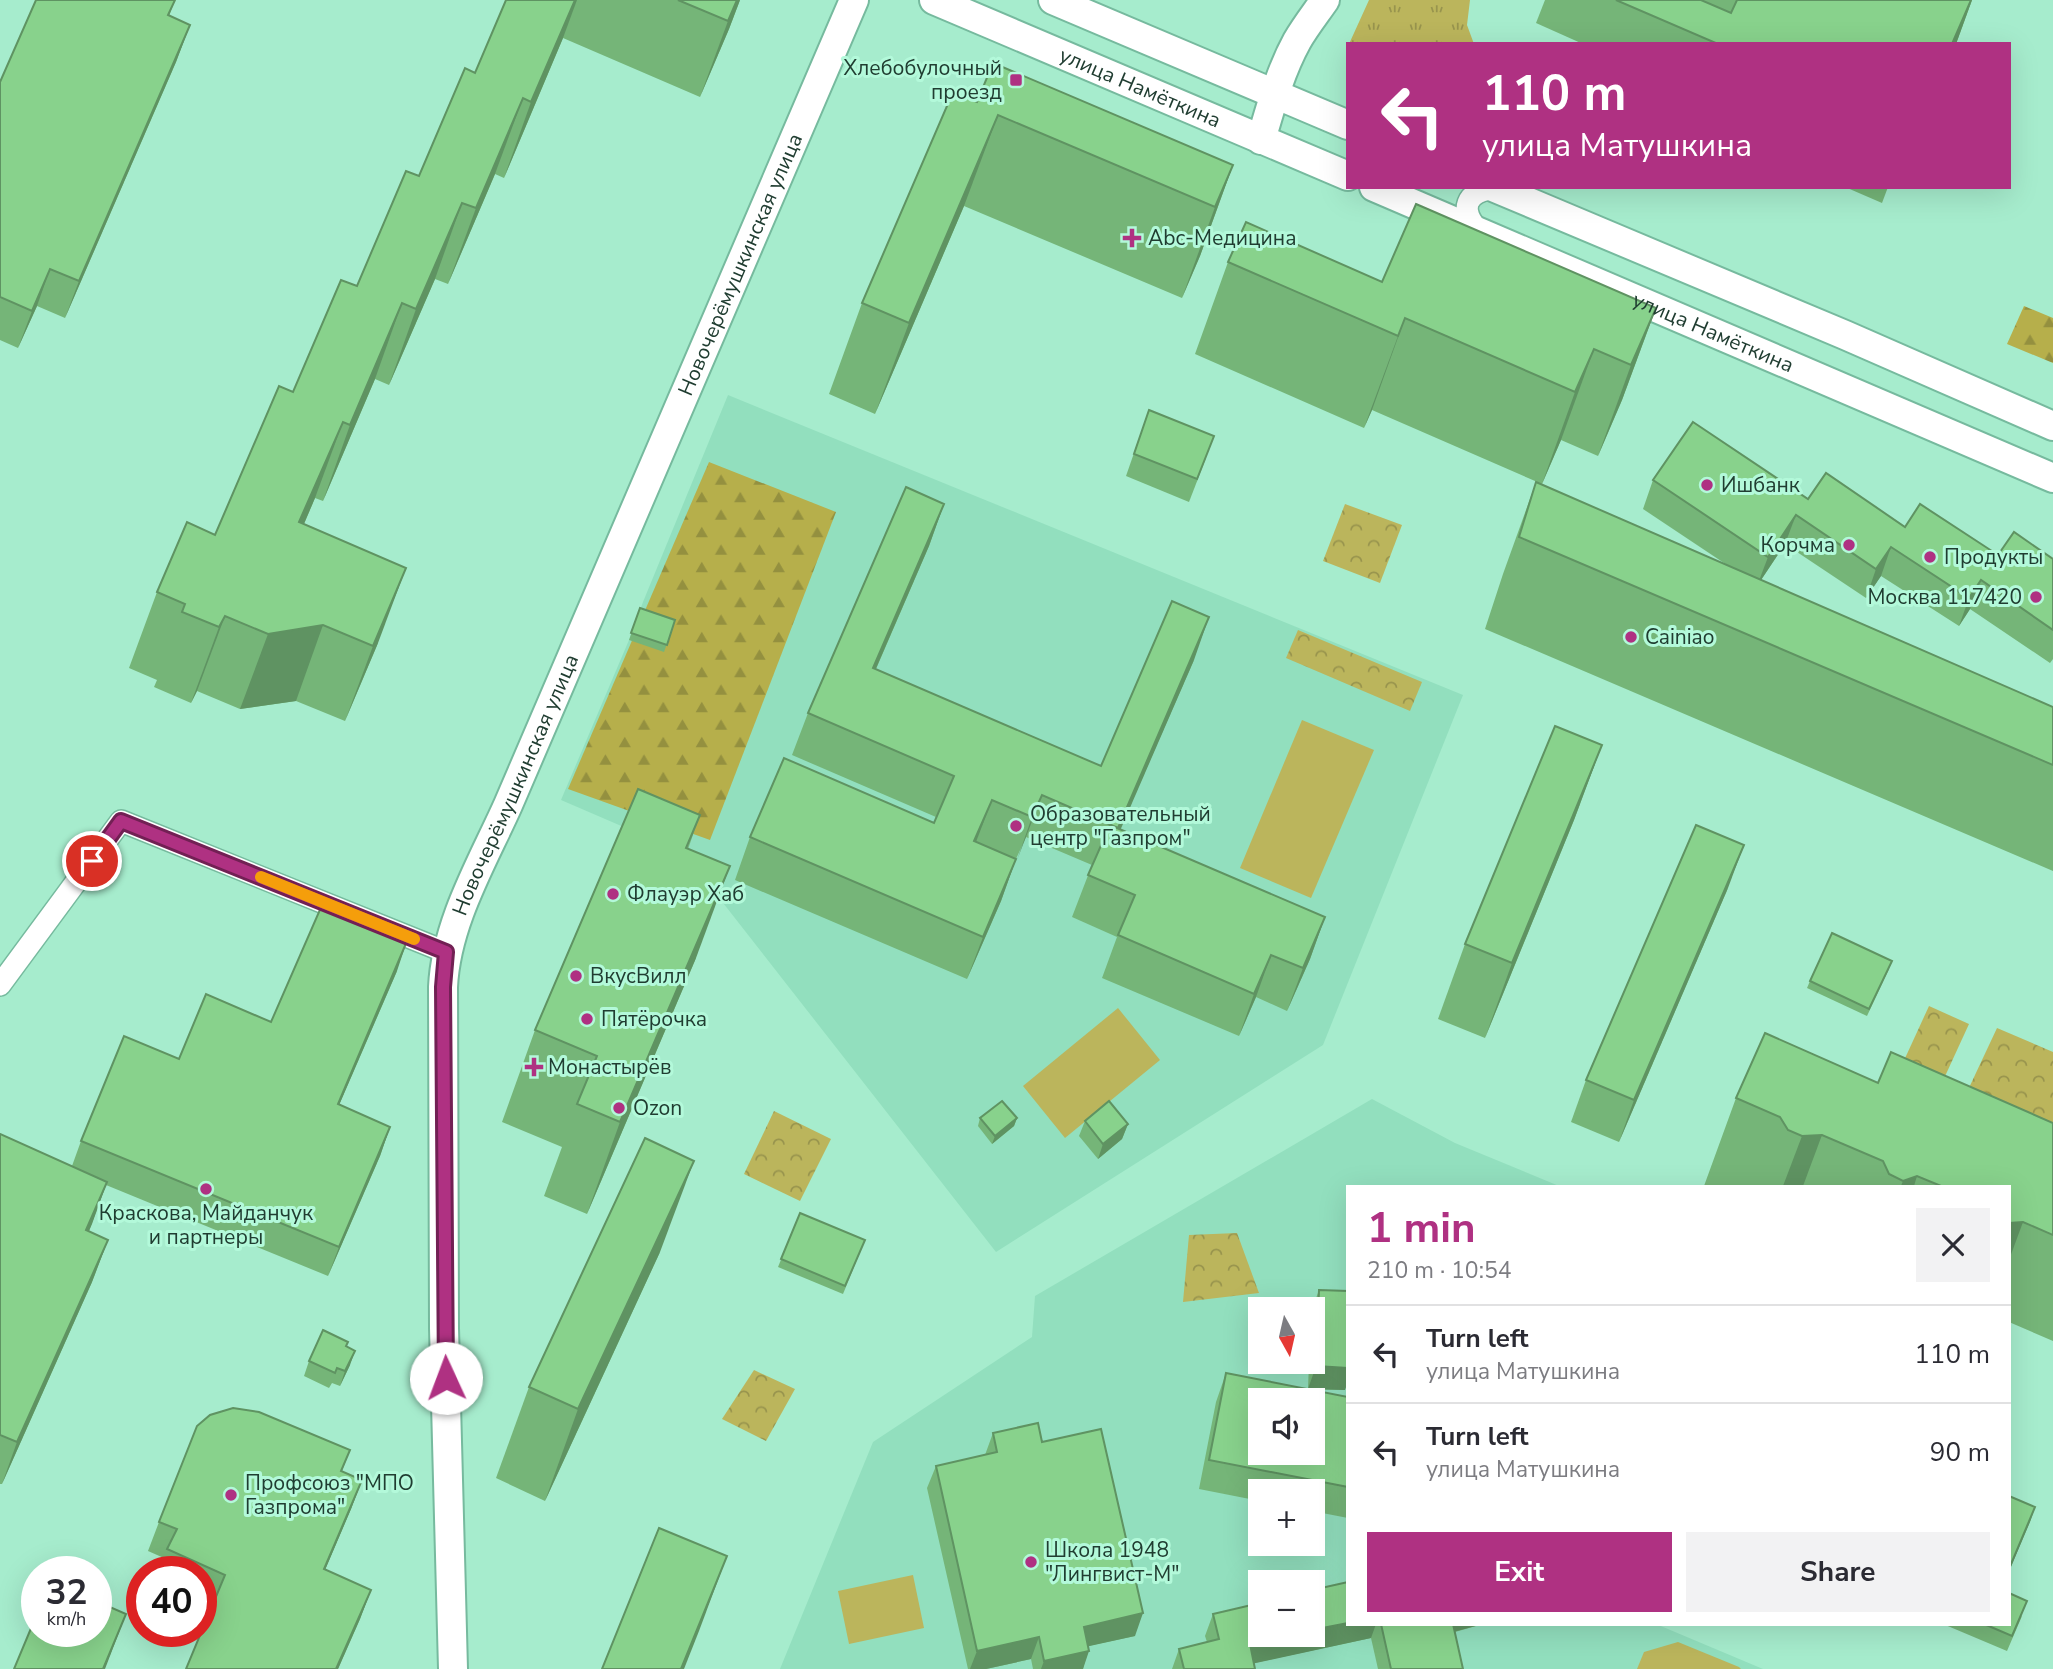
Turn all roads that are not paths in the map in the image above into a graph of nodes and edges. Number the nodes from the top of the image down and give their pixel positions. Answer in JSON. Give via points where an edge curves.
{"nodes":[{"id":1,"x":854,"y":0,"type":"edge"},
{"id":2,"x":934,"y":0,"type":"edge"},
{"id":3,"x":1053,"y":0,"type":"edge"},
{"id":4,"x":1325,"y":0,"type":"edge"},
{"id":5,"x":1274,"y":94,"type":"junction"},
{"id":6,"x":1346,"y":124,"type":"edge"},
{"id":7,"x":1261,"y":140,"type":"junction"},
{"id":8,"x":1346,"y":175,"type":"edge"},
{"id":9,"x":1379,"y":189,"type":"edge"},
{"id":10,"x":1491,"y":189,"type":"edge"},
{"id":11,"x":1497,"y":189,"type":"edge"},
{"id":12,"x":1480,"y":232,"type":"junction"},
{"id":13,"x":2053,"y":426,"type":"edge"},
{"id":14,"x":2053,"y":478,"type":"edge"},
{"id":15,"x":446,"y":952,"type":"junction"},
{"id":16,"x":0,"y":985,"type":"edge"},
{"id":17,"x":453,"y":1669,"type":"edge"}],
"edges":[{"from":1,"to":15,"type":"main road","name":"Новочерёмушкинская улица"},
{"from":2,"to":7,"type":"main road","name":"улица Намёткина"},
{"from":3,"to":5,"type":"main road"},
{"from":4,"to":5,"type":"main road","via":[[1298,39]]},
{"from":5,"to":6,"type":"main road"},
{"from":5,"to":7,"type":"main road"},
{"from":7,"to":8,"type":"main road","name":"улица Намёткина"},
{"from":9,"to":12,"type":"main road","name":"улица Намёткина"},
{"from":10,"to":12,"type":"street","via":[[1475,193],[1468,201],[1468,217]]},
{"from":11,"to":13,"type":"main road"},
{"from":12,"to":14,"type":"main road","name":"улица Намёткина"},
{"from":15,"to":16,"type":"street","via":[[121,821]]},
{"from":15,"to":17,"type":"main road","name":"Новочерёмушкинская улица","via":[[444,1315]]}]}
